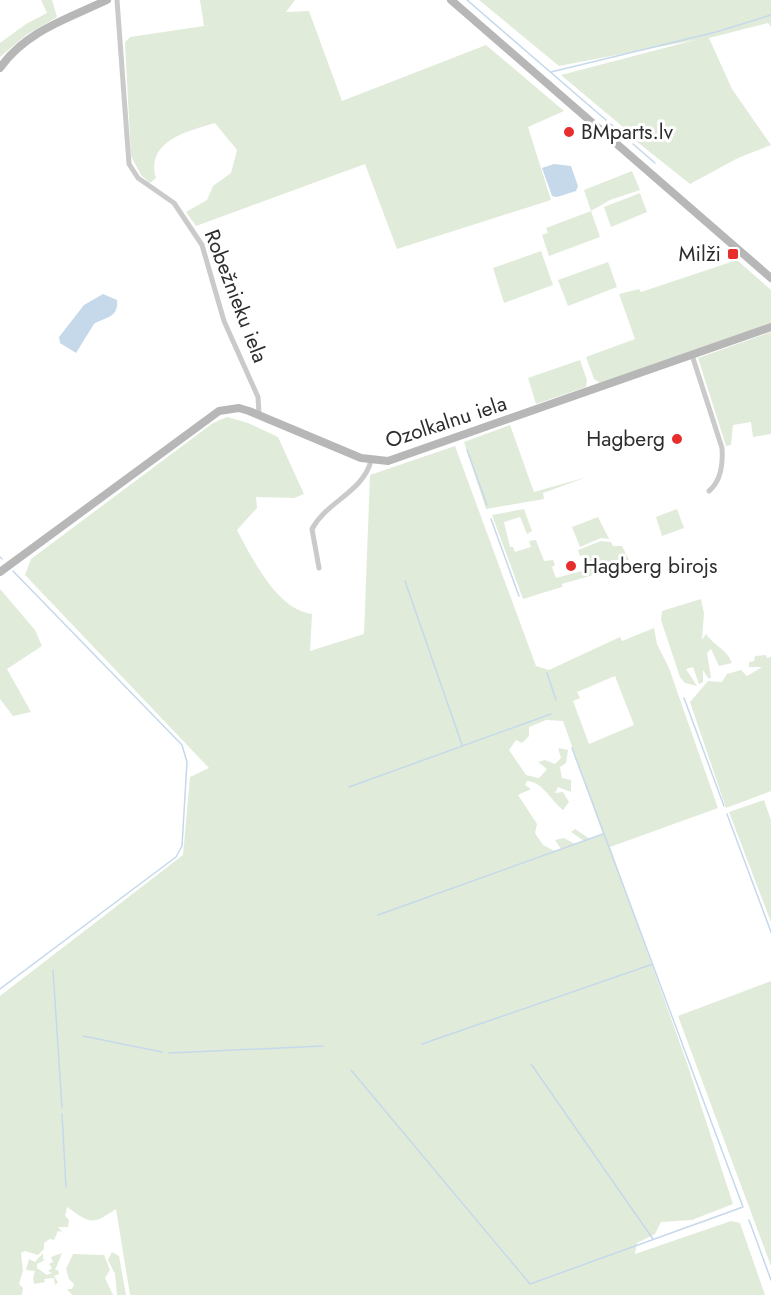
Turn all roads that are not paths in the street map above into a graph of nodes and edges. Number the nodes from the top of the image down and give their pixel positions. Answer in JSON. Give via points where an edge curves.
{"nodes":[{"id":1,"x":106,"y":0,"type":"edge"},
{"id":2,"x":117,"y":0,"type":"edge"},
{"id":3,"x":451,"y":0,"type":"edge"},
{"id":4,"x":0,"y":68,"type":"edge"},
{"id":5,"x":771,"y":278,"type":"edge"},
{"id":6,"x":771,"y":327,"type":"edge"},
{"id":7,"x":692,"y":355,"type":"junction"},
{"id":8,"x":259,"y":414,"type":"junction"},
{"id":9,"x":371,"y":461,"type":"junction"},
{"id":10,"x":709,"y":491,"type":"dead end"},
{"id":11,"x":319,"y":568,"type":"dead end"},
{"id":12,"x":0,"y":572,"type":"edge"}],
"edges":[{"from":1,"to":4,"type":"street","via":[[38,32]]},
{"from":2,"to":8,"type":"street","name":"Robežnieku iela","via":[[129,164],[138,178],[174,203],[202,245],[224,321],[258,397]]},
{"from":3,"to":5,"type":"street"},
{"from":6,"to":7,"type":"street","name":"Ozolkalnu iela"},
{"from":7,"to":9,"type":"street","name":"Ozolkalnu iela","via":[[400,459]]},
{"from":7,"to":10,"type":"street","via":[[722,448],[717,485]]},
{"from":8,"to":9,"type":"street","name":"Ozolkalnu iela"},
{"from":8,"to":12,"type":"street","name":"Ozolkalnu iela","via":[[229,409],[211,416]]},
{"from":9,"to":11,"type":"street","via":[[365,477],[324,511],[312,528]]}]}
